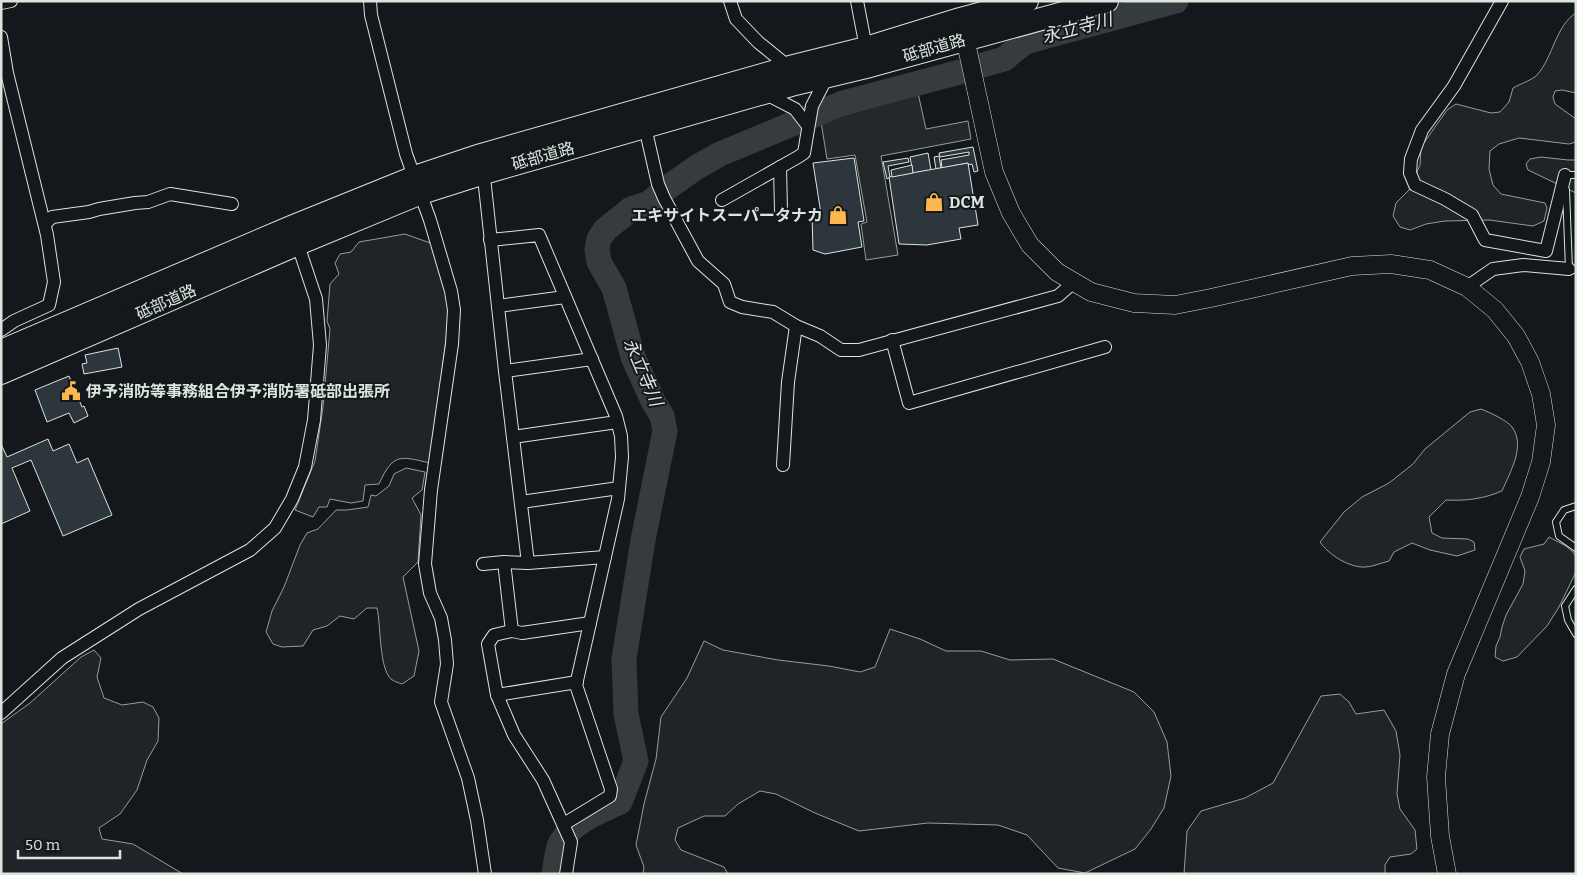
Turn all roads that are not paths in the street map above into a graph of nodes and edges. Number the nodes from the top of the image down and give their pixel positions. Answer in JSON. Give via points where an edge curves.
{"nodes":[{"id":1,"x":11,"y":1,"type":"edge"},
{"id":2,"x":370,"y":1,"type":"edge"},
{"id":3,"x":730,"y":1,"type":"edge"},
{"id":4,"x":857,"y":1,"type":"edge"},
{"id":5,"x":1027,"y":1,"type":"edge"},
{"id":6,"x":1107,"y":1,"type":"edge"},
{"id":7,"x":1502,"y":1,"type":"edge"},
{"id":8,"x":1,"y":3,"type":"edge"},
{"id":9,"x":963,"y":29,"type":"junction"},
{"id":10,"x":1,"y":37,"type":"edge"},
{"id":11,"x":868,"y":57,"type":"junction"},
{"id":12,"x":792,"y":76,"type":"junction"},
{"id":13,"x":827,"y":76,"type":"junction"},
{"id":14,"x":764,"y":93,"type":"junction"},
{"id":15,"x":808,"y":126,"type":"junction"},
{"id":16,"x":645,"y":127,"type":"junction"},
{"id":17,"x":483,"y":164,"type":"junction"},
{"id":18,"x":780,"y":167,"type":"junction"},
{"id":19,"x":1570,"y":175,"type":"edge"},
{"id":20,"x":418,"y":185,"type":"junction"},
{"id":21,"x":722,"y":200,"type":"dead end"},
{"id":22,"x":232,"y":204,"type":"dead end"},
{"id":23,"x":781,"y":210,"type":"dead end"},
{"id":24,"x":44,"y":224,"type":"junction"},
{"id":25,"x":295,"y":235,"type":"junction"},
{"id":26,"x":490,"y":240,"type":"junction"},
{"id":27,"x":1572,"y":269,"type":"edge"},
{"id":28,"x":1074,"y":282,"type":"junction"},
{"id":29,"x":1467,"y":287,"type":"junction"},
{"id":30,"x":565,"y":297,"type":"junction"},
{"id":31,"x":498,"y":306,"type":"junction"},
{"id":32,"x":796,"y":326,"type":"junction"},
{"id":33,"x":1,"y":330,"type":"edge"},
{"id":34,"x":892,"y":340,"type":"junction"},
{"id":35,"x":1105,"y":347,"type":"dead end"},
{"id":36,"x":592,"y":359,"type":"junction"},
{"id":37,"x":2,"y":366,"type":"edge"},
{"id":38,"x":505,"y":371,"type":"junction"},
{"id":39,"x":618,"y":422,"type":"junction"},
{"id":40,"x":513,"y":437,"type":"junction"},
{"id":41,"x":783,"y":465,"type":"dead end"},
{"id":42,"x":619,"y":488,"type":"junction"},
{"id":43,"x":521,"y":502,"type":"junction"},
{"id":44,"x":1576,"y":506,"type":"edge"},
{"id":45,"x":1576,"y":548,"type":"edge"},
{"id":46,"x":605,"y":557,"type":"junction"},
{"id":47,"x":504,"y":562,"type":"junction"},
{"id":48,"x":528,"y":563,"type":"junction"},
{"id":49,"x":483,"y":564,"type":"dead end"},
{"id":50,"x":1576,"y":589,"type":"edge"},
{"id":51,"x":590,"y":622,"type":"junction"},
{"id":52,"x":512,"y":632,"type":"junction"},
{"id":53,"x":1576,"y":634,"type":"edge"},
{"id":54,"x":577,"y":682,"type":"junction"},
{"id":55,"x":497,"y":695,"type":"junction"},
{"id":56,"x":1,"y":713,"type":"edge"},
{"id":57,"x":565,"y":826,"type":"junction"},
{"id":58,"x":485,"y":874,"type":"edge"},
{"id":59,"x":566,"y":874,"type":"edge"},
{"id":60,"x":1448,"y":874,"type":"edge"}],
"edges":[{"from":1,"to":8,"type":"street"},
{"from":2,"to":20,"type":"street","via":[[404,145]]},
{"from":3,"to":12,"type":"street","via":[[736,19]]},
{"from":4,"to":11,"type":"street"},
{"from":5,"to":9,"type":"highway","name":"砥部道路"},
{"from":6,"to":9,"type":"highway","name":"砥部道路"},
{"from":7,"to":19,"type":"street","via":[[1454,86],[1422,130],[1411,158],[1410,173],[1416,185],[1472,215],[1486,240],[1546,251]]},
{"from":9,"to":11,"type":"highway","name":"砥部道路"},
{"from":9,"to":28,"type":"street","via":[[994,172],[1011,213],[1030,245],[1057,272]]},
{"from":10,"to":24,"type":"street"},
{"from":11,"to":12,"type":"highway","name":"砥部道路"},
{"from":11,"to":13,"type":"highway","name":"砥部道路"},
{"from":12,"to":13,"type":"highway","name":"砥部道路"},
{"from":12,"to":14,"type":"highway","name":"砥部道路"},
{"from":12,"to":17,"type":"highway","name":"砥部道路"},
{"from":13,"to":15,"type":"street","via":[[812,106]]},
{"from":14,"to":15,"type":"street","via":[[795,109]]},
{"from":14,"to":16,"type":"highway","name":"砥部道路"},
{"from":15,"to":18,"type":"street","via":[[804,153]]},
{"from":16,"to":17,"type":"highway","name":"砥部道路"},
{"from":16,"to":32,"type":"street","via":[[658,184],[698,261],[724,284],[730,302],[773,312]]},
{"from":17,"to":20,"type":"highway","name":"砥部道路"},
{"from":17,"to":26,"type":"street"},
{"from":18,"to":21,"type":"street"},
{"from":18,"to":23,"type":"street"},
{"from":19,"to":27,"type":"lane"},
{"from":20,"to":25,"type":"highway","name":"砥部道路"},
{"from":20,"to":58,"type":"street","via":[[454,310],[431,490],[426,564],[430,593],[441,618],[445,640],[447,664],[441,702],[468,778]]},
{"from":22,"to":24,"type":"street","via":[[170,194],[148,202],[52,217]]},
{"from":24,"to":33,"type":"street","via":[[54,282],[49,305]]},
{"from":25,"to":37,"type":"highway","name":"砥部道路"},
{"from":25,"to":56,"type":"street","via":[[316,299],[320,345],[314,420],[305,467],[292,499],[274,528],[250,550],[139,609],[62,658]]},
{"from":26,"to":30,"type":"street","via":[[539,235]]},
{"from":26,"to":31,"type":"street"},
{"from":27,"to":29,"type":"street","via":[[1523,265],[1493,269]]},
{"from":28,"to":29,"type":"street","via":[[1091,292],[1134,303],[1175,305],[1352,266],[1392,264],[1430,270]]},
{"from":28,"to":34,"type":"street","via":[[1058,296]]},
{"from":29,"to":60,"type":"street","via":[[1495,310],[1516,336],[1530,362],[1541,394],[1546,425],[1541,462],[1530,497],[1456,674],[1440,734],[1436,777],[1440,836]]},
{"from":30,"to":31,"type":"street"},
{"from":30,"to":36,"type":"street"},
{"from":31,"to":38,"type":"street"},
{"from":32,"to":34,"type":"street","via":[[841,350],[859,350]]},
{"from":32,"to":41,"type":"street","via":[[788,382]]},
{"from":34,"to":35,"type":"street","via":[[910,403]]},
{"from":36,"to":38,"type":"street"},
{"from":36,"to":39,"type":"street"},
{"from":38,"to":40,"type":"street"},
{"from":39,"to":40,"type":"street"},
{"from":39,"to":42,"type":"street","via":[[622,457]]},
{"from":40,"to":43,"type":"street"},
{"from":42,"to":43,"type":"street"},
{"from":42,"to":46,"type":"street"},
{"from":43,"to":48,"type":"street"},
{"from":44,"to":45,"type":"lane","via":[[1564,510],[1556,522],[1559,536]]},
{"from":46,"to":48,"type":"street"},
{"from":46,"to":51,"type":"street"},
{"from":47,"to":48,"type":"street"},
{"from":47,"to":49,"type":"street"},
{"from":47,"to":52,"type":"street"},
{"from":50,"to":53,"type":"lane","via":[[1565,606]]},
{"from":51,"to":52,"type":"street"},
{"from":51,"to":54,"type":"street"},
{"from":52,"to":55,"type":"street","via":[[494,635],[488,644]]},
{"from":54,"to":55,"type":"street"},
{"from":54,"to":57,"type":"street","via":[[611,789],[610,796]]},
{"from":55,"to":57,"type":"street","via":[[514,735],[543,780]]},
{"from":57,"to":59,"type":"street","via":[[571,842]]}]}
